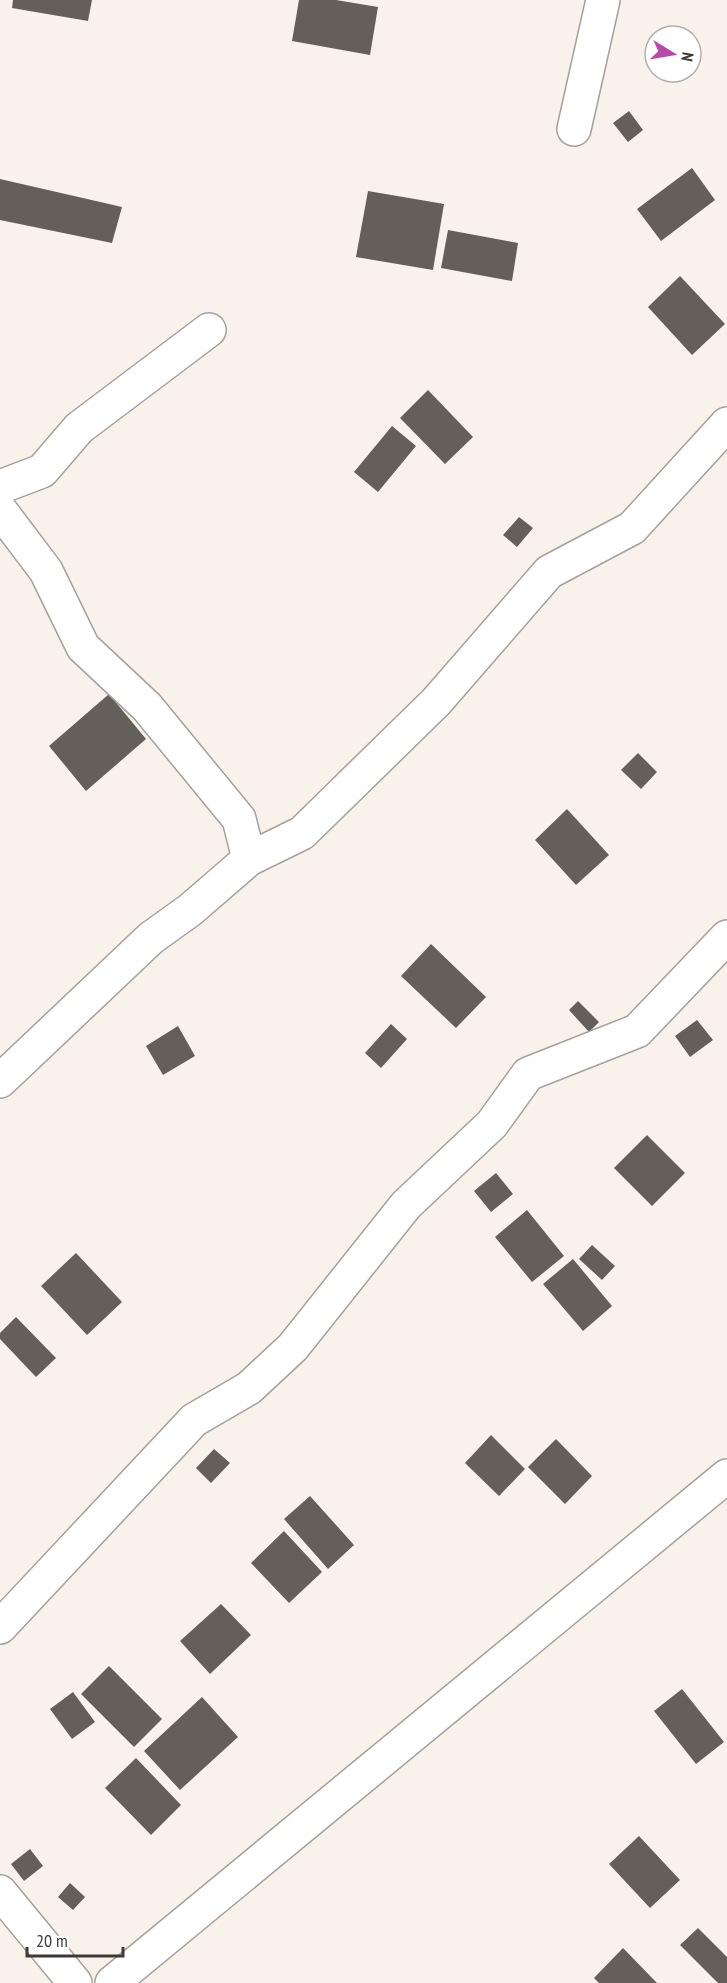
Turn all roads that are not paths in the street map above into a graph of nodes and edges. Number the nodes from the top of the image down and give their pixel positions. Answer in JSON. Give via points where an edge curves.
{"nodes":[{"id":1,"x":603,"y":0,"type":"edge"},
{"id":2,"x":574,"y":129,"type":"dead end"},
{"id":3,"x":209,"y":330,"type":"dead end"},
{"id":4,"x":727,"y":424,"type":"edge"},
{"id":5,"x":0,"y":487,"type":"edge"},
{"id":6,"x":0,"y":510,"type":"edge"},
{"id":7,"x":249,"y":859,"type":"junction"},
{"id":8,"x":727,"y":937,"type":"edge"},
{"id":9,"x":0,"y":1081,"type":"edge"},
{"id":10,"x":727,"y":1476,"type":"edge"},
{"id":11,"x":0,"y":1627,"type":"edge"},
{"id":12,"x":0,"y":1892,"type":"edge"},
{"id":13,"x":75,"y":1983,"type":"edge"},
{"id":14,"x":112,"y":1983,"type":"edge"}],
"edges":[{"from":1,"to":2,"type":"street"},
{"from":3,"to":5,"type":"street","via":[[79,428],[42,471]]},
{"from":4,"to":7,"type":"street","via":[[632,528],[549,572],[436,702],[302,833]]},
{"from":6,"to":7,"type":"street","via":[[46,571],[83,647],[147,707],[239,819]]},
{"from":7,"to":9,"type":"street","via":[[151,938]]},
{"from":8,"to":11,"type":"street","via":[[637,1031],[528,1074],[492,1124],[406,1205],[293,1347],[249,1388],[194,1420]]},
{"from":10,"to":14,"type":"street"},
{"from":12,"to":13,"type":"street"}]}
